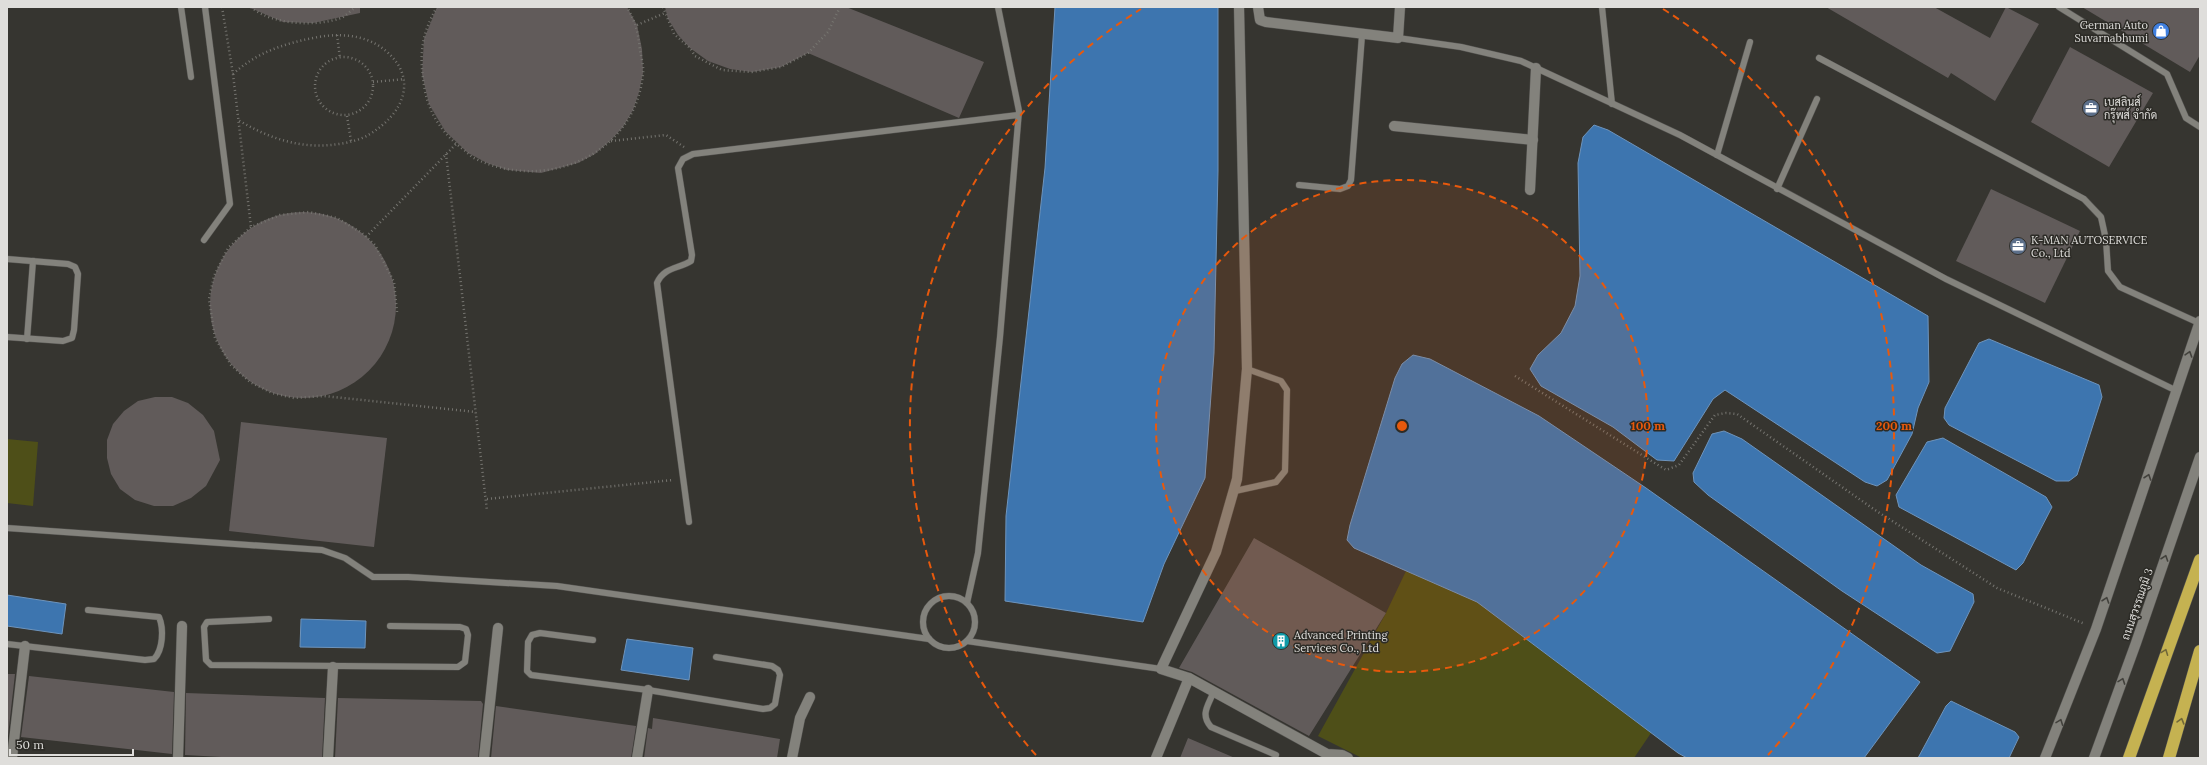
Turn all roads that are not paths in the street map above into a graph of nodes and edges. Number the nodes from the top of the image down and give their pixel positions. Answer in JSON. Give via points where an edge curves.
{"nodes":[{"id":1,"x":181,"y":7,"type":"edge"},
{"id":2,"x":205,"y":7,"type":"edge"},
{"id":3,"x":998,"y":7,"type":"edge"},
{"id":4,"x":1239,"y":7,"type":"edge"},
{"id":5,"x":1258,"y":7,"type":"edge"},
{"id":6,"x":1400,"y":7,"type":"edge"},
{"id":7,"x":1602,"y":7,"type":"edge"},
{"id":8,"x":2059,"y":7,"type":"edge"},
{"id":9,"x":1362,"y":35,"type":"junction"},
{"id":10,"x":1398,"y":38,"type":"junction"},
{"id":11,"x":1750,"y":42,"type":"dead end"},
{"id":12,"x":1819,"y":58,"type":"dead end"},
{"id":13,"x":1536,"y":68,"type":"junction"},
{"id":14,"x":191,"y":77,"type":"dead end"},
{"id":15,"x":1817,"y":99,"type":"dead end"},
{"id":16,"x":1612,"y":104,"type":"junction"},
{"id":17,"x":1018,"y":115,"type":"junction"},
{"id":18,"x":1394,"y":126,"type":"dead end"},
{"id":19,"x":2200,"y":127,"type":"edge"},
{"id":20,"x":1533,"y":140,"type":"junction"},
{"id":21,"x":1717,"y":155,"type":"junction"},
{"id":22,"x":1299,"y":185,"type":"dead end"},
{"id":23,"x":1777,"y":189,"type":"junction"},
{"id":24,"x":1530,"y":190,"type":"dead end"},
{"id":25,"x":204,"y":240,"type":"dead end"},
{"id":26,"x":7,"y":259,"type":"edge"},
{"id":27,"x":33,"y":261,"type":"junction"},
{"id":28,"x":2200,"y":322,"type":"edge"},
{"id":29,"x":7,"y":337,"type":"edge"},
{"id":30,"x":27,"y":339,"type":"junction"},
{"id":31,"x":1247,"y":369,"type":"junction"},
{"id":32,"x":2177,"y":391,"type":"junction"},
{"id":33,"x":2200,"y":457,"type":"edge"},
{"id":34,"x":1235,"y":491,"type":"junction"},
{"id":35,"x":688,"y":522,"type":"dead end"},
{"id":36,"x":7,"y":528,"type":"edge"},
{"id":37,"x":2200,"y":560,"type":"edge"},
{"id":38,"x":967,"y":603,"type":"junction"},
{"id":39,"x":88,"y":610,"type":"dead end"},
{"id":40,"x":269,"y":619,"type":"dead end"},
{"id":41,"x":182,"y":626,"type":"dead end"},
{"id":42,"x":390,"y":626,"type":"dead end"},
{"id":43,"x":498,"y":628,"type":"dead end"},
{"id":44,"x":929,"y":639,"type":"junction"},
{"id":45,"x":593,"y":640,"type":"dead end"},
{"id":46,"x":967,"y":641,"type":"junction"},
{"id":47,"x":7,"y":644,"type":"edge"},
{"id":48,"x":25,"y":646,"type":"junction"},
{"id":49,"x":2200,"y":652,"type":"edge"},
{"id":50,"x":716,"y":657,"type":"dead end"},
{"id":51,"x":333,"y":667,"type":"junction"},
{"id":52,"x":1161,"y":669,"type":"junction"},
{"id":53,"x":1189,"y":678,"type":"junction"},
{"id":54,"x":648,"y":690,"type":"junction"},
{"id":55,"x":1214,"y":692,"type":"junction"},
{"id":56,"x":810,"y":697,"type":"dead end"},
{"id":57,"x":1276,"y":755,"type":"dead end"},
{"id":58,"x":1327,"y":756,"type":"edge"},
{"id":59,"x":12,"y":758,"type":"edge"},
{"id":60,"x":178,"y":758,"type":"edge"},
{"id":61,"x":328,"y":758,"type":"edge"},
{"id":62,"x":484,"y":758,"type":"edge"},
{"id":63,"x":637,"y":758,"type":"edge"},
{"id":64,"x":792,"y":758,"type":"edge"},
{"id":65,"x":1156,"y":758,"type":"edge"},
{"id":66,"x":1348,"y":758,"type":"edge"},
{"id":67,"x":2046,"y":758,"type":"edge"},
{"id":68,"x":2094,"y":758,"type":"edge"},
{"id":69,"x":2129,"y":758,"type":"edge"},
{"id":70,"x":2170,"y":758,"type":"edge"}],
"edges":[{"from":1,"to":14,"type":"lane"},
{"from":2,"to":25,"type":"lane","via":[[230,204]]},
{"from":3,"to":17,"type":"lane"},
{"from":4,"to":31,"type":"street"},
{"from":5,"to":9,"type":"street","via":[[1260,20],[1266,22]]},
{"from":6,"to":10,"type":"street"},
{"from":7,"to":16,"type":"lane"},
{"from":8,"to":19,"type":"lane","via":[[2167,74],[2186,118]]},
{"from":9,"to":10,"type":"street"},
{"from":9,"to":22,"type":"lane","via":[[1351,180],[1348,186],[1340,188]]},
{"from":10,"to":13,"type":"lane","via":[[1461,47],[1521,61]]},
{"from":11,"to":21,"type":"lane"},
{"from":12,"to":28,"type":"lane","via":[[2084,199],[2101,217],[2106,240],[2108,271],[2120,287]]},
{"from":13,"to":16,"type":"lane"},
{"from":13,"to":20,"type":"street"},
{"from":15,"to":23,"type":"lane"},
{"from":16,"to":21,"type":"lane"},
{"from":17,"to":35,"type":"lane","via":[[693,154],[683,159],[678,168],[691,261],[667,270],[656,283]]},
{"from":17,"to":38,"type":"lane","via":[[1000,337],[978,554]]},
{"from":18,"to":20,"type":"street"},
{"from":20,"to":24,"type":"street"},
{"from":21,"to":23,"type":"lane"},
{"from":23,"to":32,"type":"lane","via":[[1946,280]]},
{"from":26,"to":27,"type":"lane"},
{"from":27,"to":30,"type":"lane"},
{"from":27,"to":30,"type":"lane","via":[[75,267],[78,274],[74,330],[72,338],[63,341]]},
{"from":32,"to":28,"type":"street","one_way":true},
{"from":29,"to":30,"type":"lane"},
{"from":31,"to":34,"type":"street"},
{"from":31,"to":34,"type":"lane","via":[[1281,381],[1287,390],[1285,471],[1276,482]]},
{"from":67,"to":32,"type":"street","one_way":true,"via":[[2096,629]]},
{"from":68,"to":33,"type":"street","name":"ถนนสุวรรณภูมิ 3","one_way":true},
{"from":34,"to":52,"type":"street","via":[[1216,552]]},
{"from":36,"to":44,"type":"lane","via":[[322,550],[339,555],[367,575],[376,578],[408,577],[557,586]]},
{"from":69,"to":37,"type":"highway","one_way":true},
{"from":38,"to":44,"type":"lane","via":[[952,596],[943,597],[928,606],[922,623]]},
{"from":38,"to":46,"type":"lane","via":[[975,618],[973,630]]},
{"from":39,"to":48,"type":"lane","via":[[160,617],[162,625],[159,654],[154,659],[145,660]]},
{"from":40,"to":51,"type":"lane","via":[[207,622],[204,627],[206,660],[211,665]]},
{"from":41,"to":60,"type":"street"},
{"from":42,"to":51,"type":"lane","via":[[466,629],[468,635],[465,662],[458,667]]},
{"from":43,"to":62,"type":"street"},
{"from":44,"to":46,"type":"lane","via":[[944,648],[960,646]]},
{"from":45,"to":54,"type":"lane","via":[[540,633],[532,635],[528,642],[527,671],[531,675]]},
{"from":46,"to":52,"type":"lane"},
{"from":47,"to":48,"type":"lane"},
{"from":48,"to":59,"type":"street"},
{"from":70,"to":49,"type":"highway","one_way":true},
{"from":50,"to":54,"type":"lane","via":[[772,666],[778,670],[780,675],[775,704],[763,709]]},
{"from":51,"to":61,"type":"street"},
{"from":52,"to":53,"type":"street"},
{"from":53,"to":55,"type":"street"},
{"from":53,"to":65,"type":"street"},
{"from":54,"to":63,"type":"street"},
{"from":55,"to":57,"type":"lane","via":[[1204,714],[1211,727]]},
{"from":55,"to":58,"type":"street"},
{"from":56,"to":64,"type":"street","via":[[800,718]]},
{"from":58,"to":66,"type":"street","via":[[1342,755]]}]}
